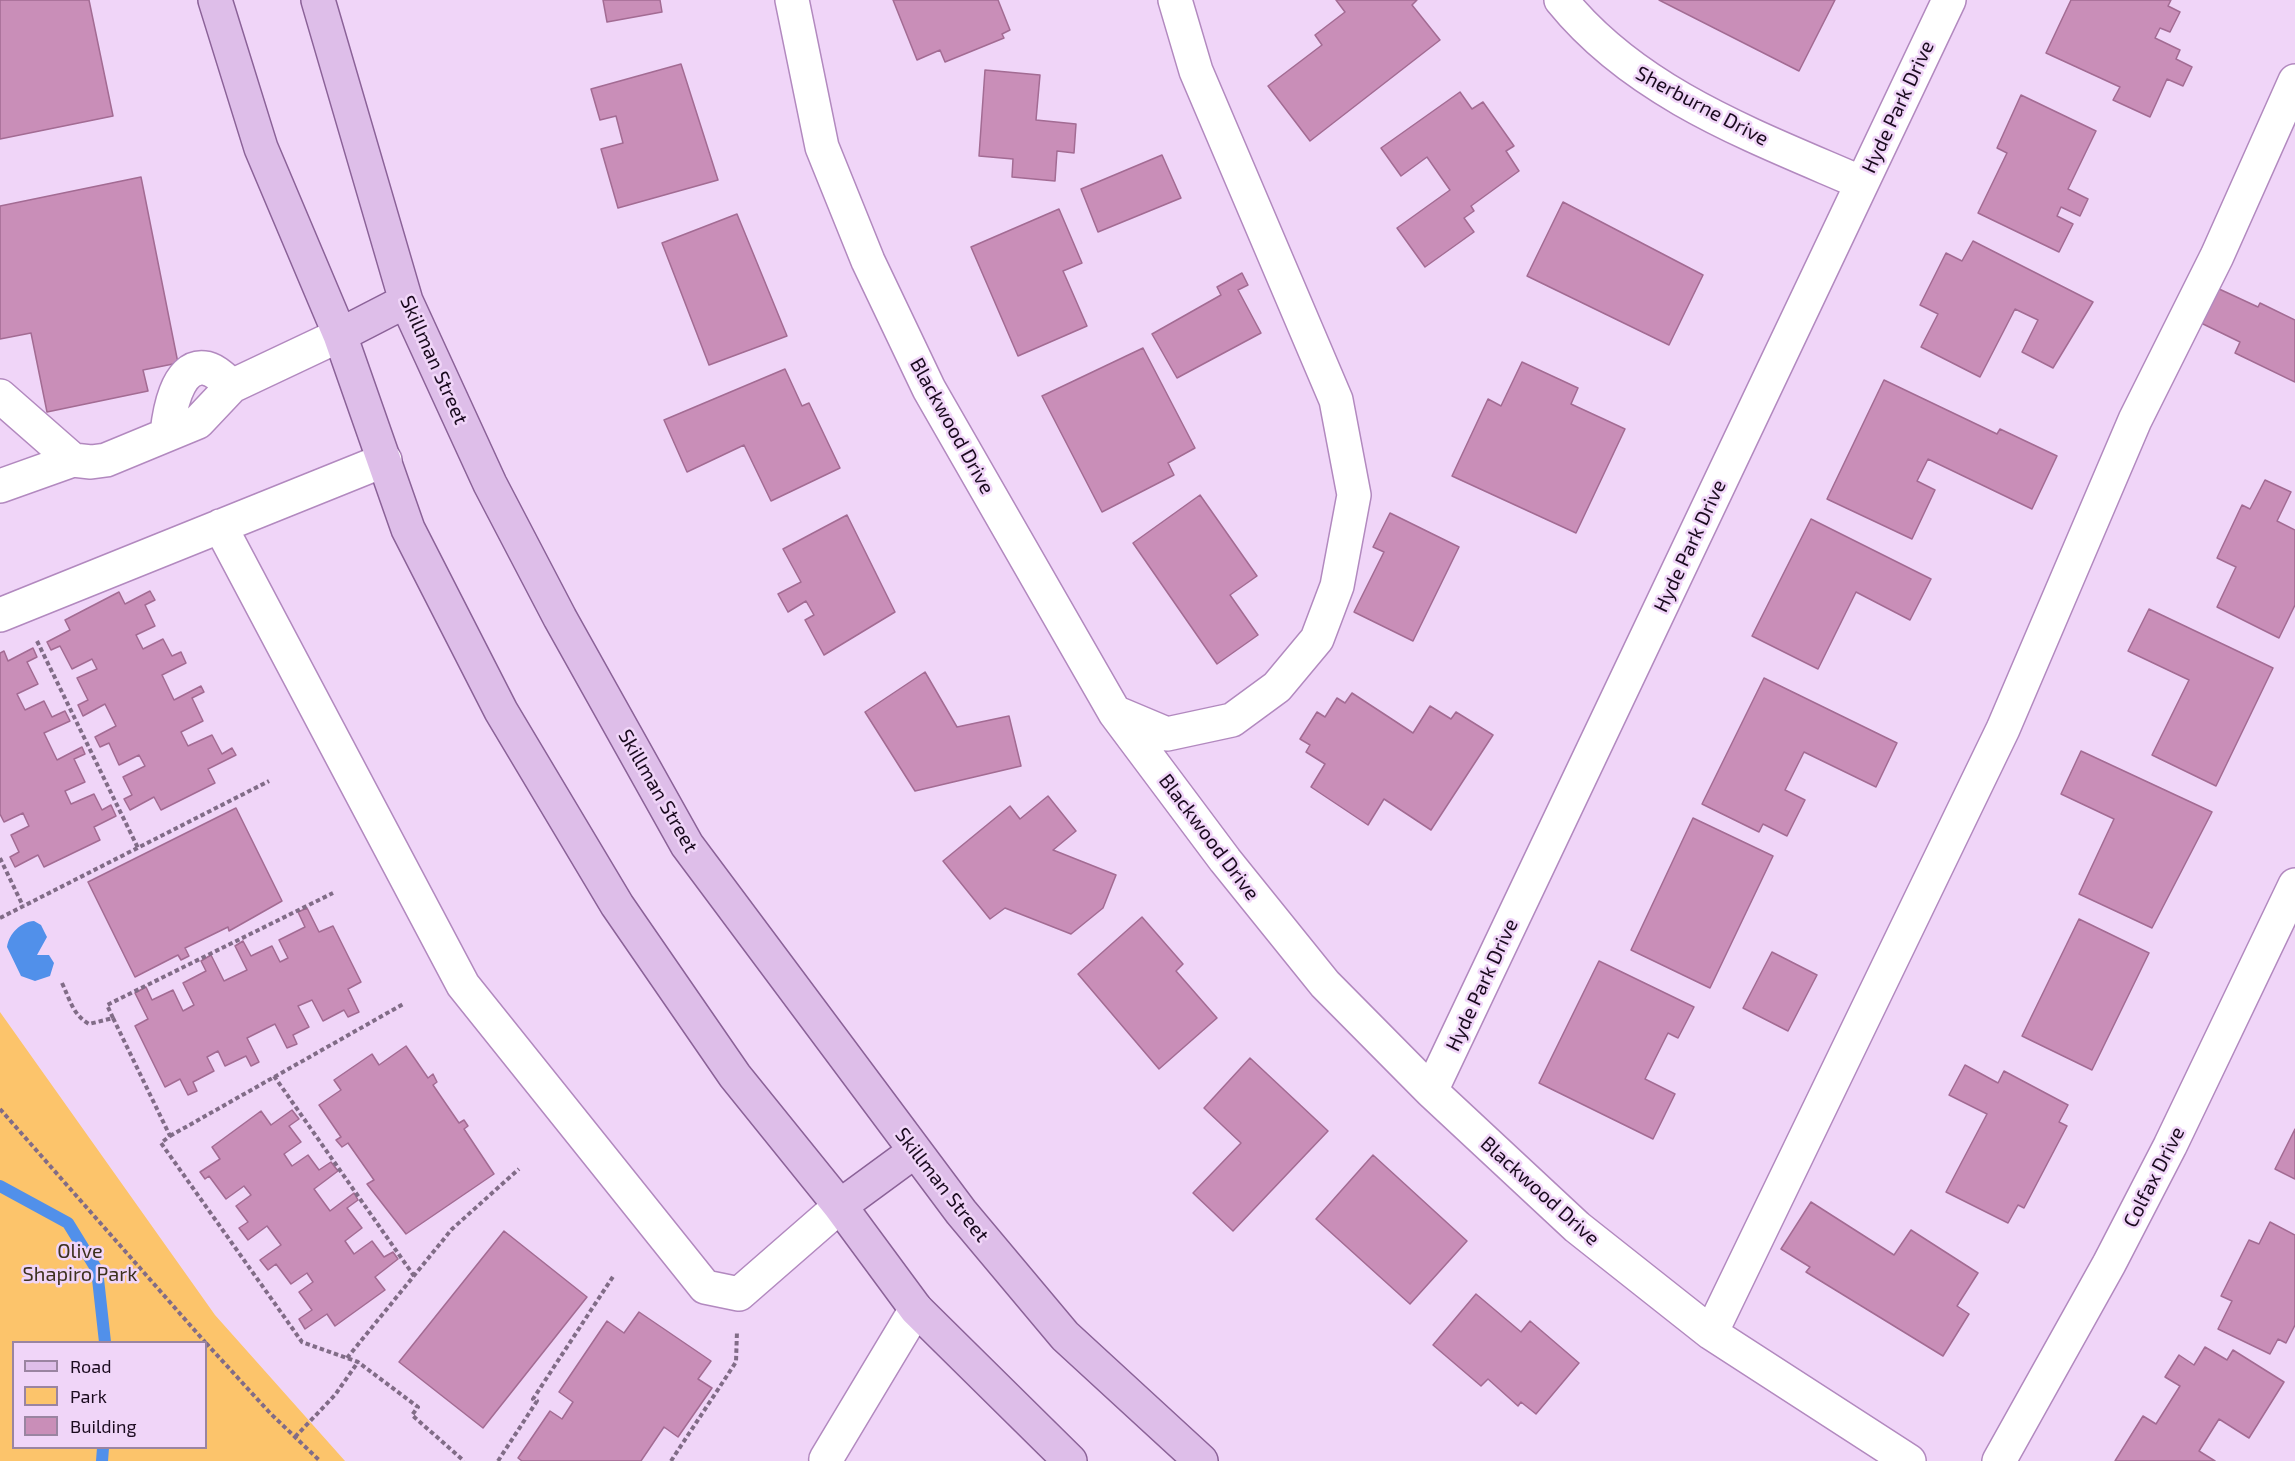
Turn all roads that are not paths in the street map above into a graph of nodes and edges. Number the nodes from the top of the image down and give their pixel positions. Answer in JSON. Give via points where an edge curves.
{"nodes":[{"id":1,"x":215,"y":0,"type":"edge"},
{"id":2,"x":318,"y":0,"type":"edge"},
{"id":3,"x":792,"y":0,"type":"edge"},
{"id":4,"x":1175,"y":0,"type":"edge"},
{"id":5,"x":1561,"y":0,"type":"edge"},
{"id":6,"x":1949,"y":0,"type":"edge"},
{"id":7,"x":2295,"y":81,"type":"edge"},
{"id":8,"x":1862,"y":183,"type":"junction"},
{"id":9,"x":406,"y":301,"type":"junction"},
{"id":10,"x":340,"y":335,"type":"junction"},
{"id":11,"x":0,"y":396,"type":"edge"},
{"id":12,"x":73,"y":460,"type":"junction"},
{"id":13,"x":385,"y":460,"type":"junction"},
{"id":14,"x":0,"y":486,"type":"edge"},
{"id":15,"x":220,"y":526,"type":"junction"},
{"id":16,"x":0,"y":615,"type":"edge"},
{"id":17,"x":1116,"y":713,"type":"junction"},
{"id":18,"x":2295,"y":885,"type":"edge"},
{"id":19,"x":1431,"y":1091,"type":"junction"},
{"id":20,"x":915,"y":1151,"type":"junction"},
{"id":21,"x":840,"y":1206,"type":"junction"},
{"id":22,"x":916,"y":1309,"type":"junction"},
{"id":23,"x":1711,"y":1333,"type":"junction"},
{"id":24,"x":826,"y":1460,"type":"edge"},
{"id":25,"x":1070,"y":1461,"type":"edge"},
{"id":26,"x":1201,"y":1461,"type":"edge"},
{"id":27,"x":1909,"y":1461,"type":"edge"},
{"id":28,"x":1999,"y":1461,"type":"edge"}],
"edges":[{"from":1,"to":10,"type":"main road","via":[[261,148]]},
{"from":2,"to":9,"type":"main road","name":"Skillman Street"},
{"from":3,"to":17,"type":"street","name":"Blackwood Drive","via":[[822,147],[868,261],[929,389]]},
{"from":4,"to":17,"type":"street","via":[[1197,71],[1336,400],[1354,495],[1337,586],[1317,639],[1277,687],[1232,720],[1167,734]]},
{"from":5,"to":8,"type":"street","name":"Sherburne Drive","via":[[1580,24],[1637,73],[1736,128]]},
{"from":6,"to":8,"type":"street","name":"Hyde Park Drive"},
{"from":7,"to":23,"type":"street","via":[[2217,256],[2135,420],[2003,729]]},
{"from":8,"to":19,"type":"street","name":"Hyde Park Drive"},
{"from":9,"to":10,"type":"main road"},
{"from":9,"to":20,"type":"main road","name":"Skillman Street","via":[[490,484],[687,845]]},
{"from":10,"to":12,"type":"street","via":[[232,386],[198,422],[106,460]]},
{"from":10,"to":13,"type":"main road"},
{"from":11,"to":12,"type":"street"},
{"from":12,"to":14,"type":"street"},
{"from":13,"to":15,"type":"street"},
{"from":13,"to":21,"type":"main road","via":[[408,529],[501,711],[617,905],[735,1076]]},
{"from":15,"to":16,"type":"street"},
{"from":15,"to":21,"type":"street","via":[[463,985],[705,1287],[739,1294]]},
{"from":17,"to":19,"type":"street","name":"Blackwood Drive","via":[[1225,860],[1325,984]]},
{"from":18,"to":28,"type":"street","name":"Colfax Drive","via":[[2120,1245]]},
{"from":19,"to":23,"type":"street","name":"Blackwood Drive","via":[[1577,1227]]},
{"from":20,"to":21,"type":"main road"},
{"from":20,"to":26,"type":"main road","name":"Skillman Street","via":[[1065,1336]]},
{"from":21,"to":22,"type":"main road"},
{"from":22,"to":24,"type":"street"},
{"from":22,"to":25,"type":"main road"},
{"from":23,"to":27,"type":"street","name":"Blackwood Drive"}]}
